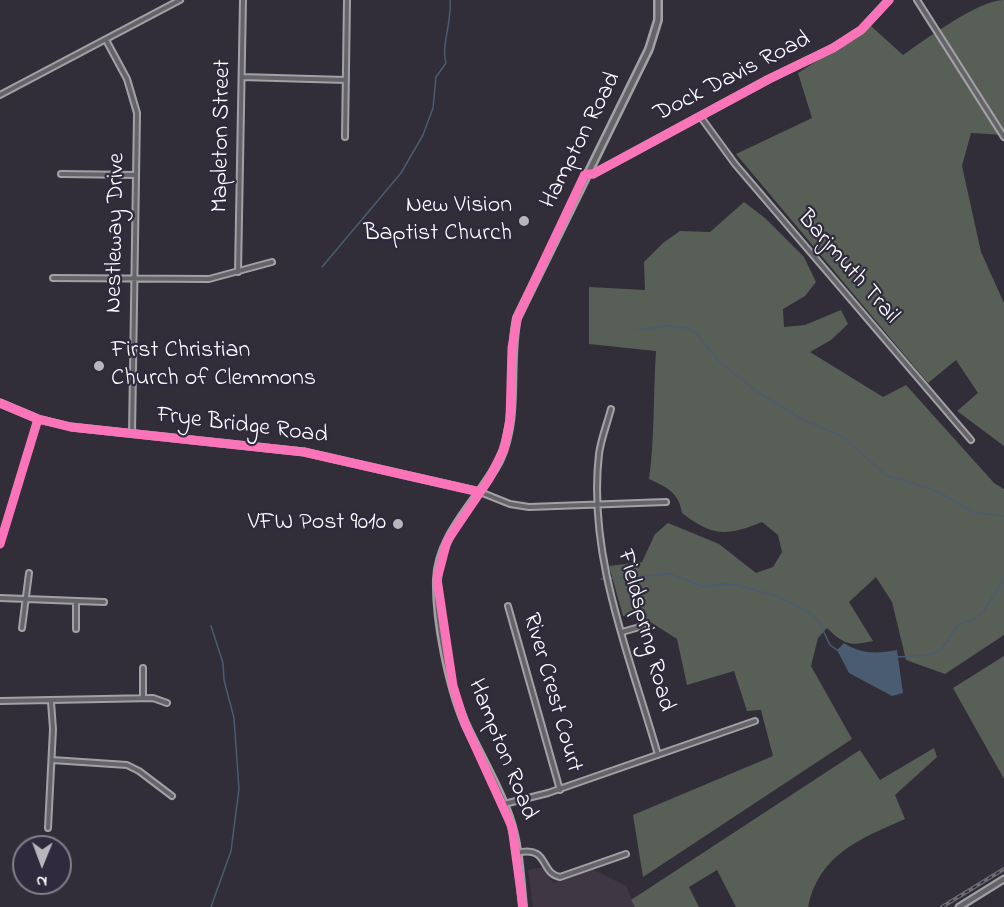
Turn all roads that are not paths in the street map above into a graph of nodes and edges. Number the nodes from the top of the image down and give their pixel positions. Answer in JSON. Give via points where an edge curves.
{"nodes":[{"id":1,"x":180,"y":0,"type":"edge"},
{"id":2,"x":243,"y":0,"type":"edge"},
{"id":3,"x":348,"y":0,"type":"edge"},
{"id":4,"x":658,"y":0,"type":"edge"},
{"id":5,"x":889,"y":0,"type":"edge"},
{"id":6,"x":916,"y":0,"type":"edge"},
{"id":7,"x":106,"y":40,"type":"junction"},
{"id":8,"x":242,"y":77,"type":"junction"},
{"id":9,"x":346,"y":80,"type":"junction"},
{"id":10,"x":0,"y":95,"type":"edge"},
{"id":11,"x":700,"y":116,"type":"junction"},
{"id":12,"x":345,"y":136,"type":"dead end"},
{"id":13,"x":1004,"y":137,"type":"edge"},
{"id":14,"x":61,"y":174,"type":"dead end"},
{"id":15,"x":585,"y":174,"type":"junction"},
{"id":16,"x":136,"y":175,"type":"junction"},
{"id":17,"x":272,"y":262,"type":"dead end"},
{"id":18,"x":238,"y":272,"type":"junction"},
{"id":19,"x":53,"y":278,"type":"dead end"},
{"id":20,"x":135,"y":279,"type":"junction"},
{"id":21,"x":0,"y":403,"type":"edge"},
{"id":22,"x":611,"y":409,"type":"dead end"},
{"id":23,"x":38,"y":419,"type":"junction"},
{"id":24,"x":132,"y":434,"type":"junction"},
{"id":25,"x":971,"y":440,"type":"dead end"},
{"id":26,"x":480,"y":492,"type":"junction"},
{"id":27,"x":666,"y":502,"type":"dead end"},
{"id":28,"x":599,"y":505,"type":"junction"},
{"id":29,"x":0,"y":544,"type":"edge"},
{"id":30,"x":29,"y":573,"type":"dead end"},
{"id":31,"x":0,"y":598,"type":"edge"},
{"id":32,"x":25,"y":600,"type":"junction"},
{"id":33,"x":76,"y":602,"type":"junction"},
{"id":34,"x":104,"y":602,"type":"dead end"},
{"id":35,"x":508,"y":606,"type":"dead end"},
{"id":36,"x":643,"y":626,"type":"dead end"},
{"id":37,"x":22,"y":628,"type":"dead end"},
{"id":38,"x":76,"y":629,"type":"dead end"},
{"id":39,"x":622,"y":632,"type":"junction"},
{"id":40,"x":143,"y":668,"type":"dead end"},
{"id":41,"x":143,"y":698,"type":"junction"},
{"id":42,"x":0,"y":701,"type":"edge"},
{"id":43,"x":51,"y":702,"type":"junction"},
{"id":44,"x":167,"y":703,"type":"dead end"},
{"id":45,"x":755,"y":721,"type":"dead end"},
{"id":46,"x":658,"y":755,"type":"junction"},
{"id":47,"x":52,"y":760,"type":"junction"},
{"id":48,"x":560,"y":789,"type":"junction"},
{"id":49,"x":172,"y":796,"type":"dead end"},
{"id":50,"x":504,"y":804,"type":"junction"},
{"id":51,"x":48,"y":828,"type":"dead end"},
{"id":52,"x":518,"y":852,"type":"junction"},
{"id":53,"x":626,"y":854,"type":"dead end"},
{"id":54,"x":1004,"y":879,"type":"edge"},
{"id":55,"x":523,"y":907,"type":"edge"},
{"id":56,"x":959,"y":907,"type":"edge"}],
"edges":[{"from":1,"to":7,"type":"street"},
{"from":2,"to":8,"type":"street","name":"Mapleton Street"},
{"from":3,"to":9,"type":"street"},
{"from":4,"to":15,"type":"main road","name":"Hampton Road","via":[[658,20],[649,49]]},
{"from":5,"to":11,"type":"street","name":"Dock Davis Road","via":[[861,30],[833,48]]},
{"from":6,"to":13,"type":"street"},
{"from":7,"to":10,"type":"street"},
{"from":7,"to":16,"type":"street","name":"Nestleway Drive","via":[[135,103]]},
{"from":8,"to":9,"type":"street"},
{"from":8,"to":18,"type":"street","name":"Mapleton Street"},
{"from":9,"to":12,"type":"street"},
{"from":11,"to":15,"type":"street","name":"Dock Davis Road","via":[[593,174]]},
{"from":11,"to":25,"type":"street","name":"Barjmuth Trail","via":[[735,164]]},
{"from":14,"to":16,"type":"street"},
{"from":15,"to":26,"type":"main road","name":"Hampton Road","via":[[517,318],[509,434],[498,463]]},
{"from":16,"to":20,"type":"street","name":"Nestleway Drive"},
{"from":17,"to":18,"type":"street"},
{"from":18,"to":20,"type":"street","via":[[190,280]]},
{"from":19,"to":20,"type":"street"},
{"from":20,"to":24,"type":"street","name":"Nestleway Drive"},
{"from":21,"to":23,"type":"street","name":"Frye Bridge Road"},
{"from":22,"to":28,"type":"street","name":"Fieldspring Road","via":[[599,453]]},
{"from":23,"to":24,"type":"street","name":"Frye Bridge Road","via":[[71,428]]},
{"from":23,"to":29,"type":"street"},
{"from":24,"to":26,"type":"street","name":"Frye Bridge Road","via":[[304,452]]},
{"from":26,"to":28,"type":"street","via":[[529,507]]},
{"from":26,"to":50,"type":"main road","name":"Hampton Road","via":[[442,551],[438,598],[458,705]]},
{"from":27,"to":28,"type":"street"},
{"from":28,"to":39,"type":"street","name":"Fieldspring Road","via":[[605,567]]},
{"from":30,"to":32,"type":"street"},
{"from":31,"to":32,"type":"street"},
{"from":32,"to":33,"type":"street"},
{"from":32,"to":37,"type":"street"},
{"from":33,"to":34,"type":"street"},
{"from":33,"to":38,"type":"street"},
{"from":35,"to":48,"type":"street","name":"River Crest Court"},
{"from":36,"to":39,"type":"street"},
{"from":39,"to":46,"type":"street","name":"Fieldspring Road"},
{"from":40,"to":41,"type":"street"},
{"from":41,"to":43,"type":"street"},
{"from":41,"to":44,"type":"street"},
{"from":42,"to":43,"type":"street"},
{"from":43,"to":47,"type":"street"},
{"from":45,"to":46,"type":"street"},
{"from":46,"to":48,"type":"street"},
{"from":47,"to":49,"type":"street","via":[[127,765]]},
{"from":47,"to":51,"type":"street"},
{"from":48,"to":50,"type":"street"},
{"from":50,"to":52,"type":"main road","name":"Hampton Road"},
{"from":52,"to":53,"type":"street","via":[[536,853],[553,875],[560,877]]},
{"from":52,"to":55,"type":"main road","name":"Hampton Road"},
{"from":54,"to":56,"type":"street"}]}
